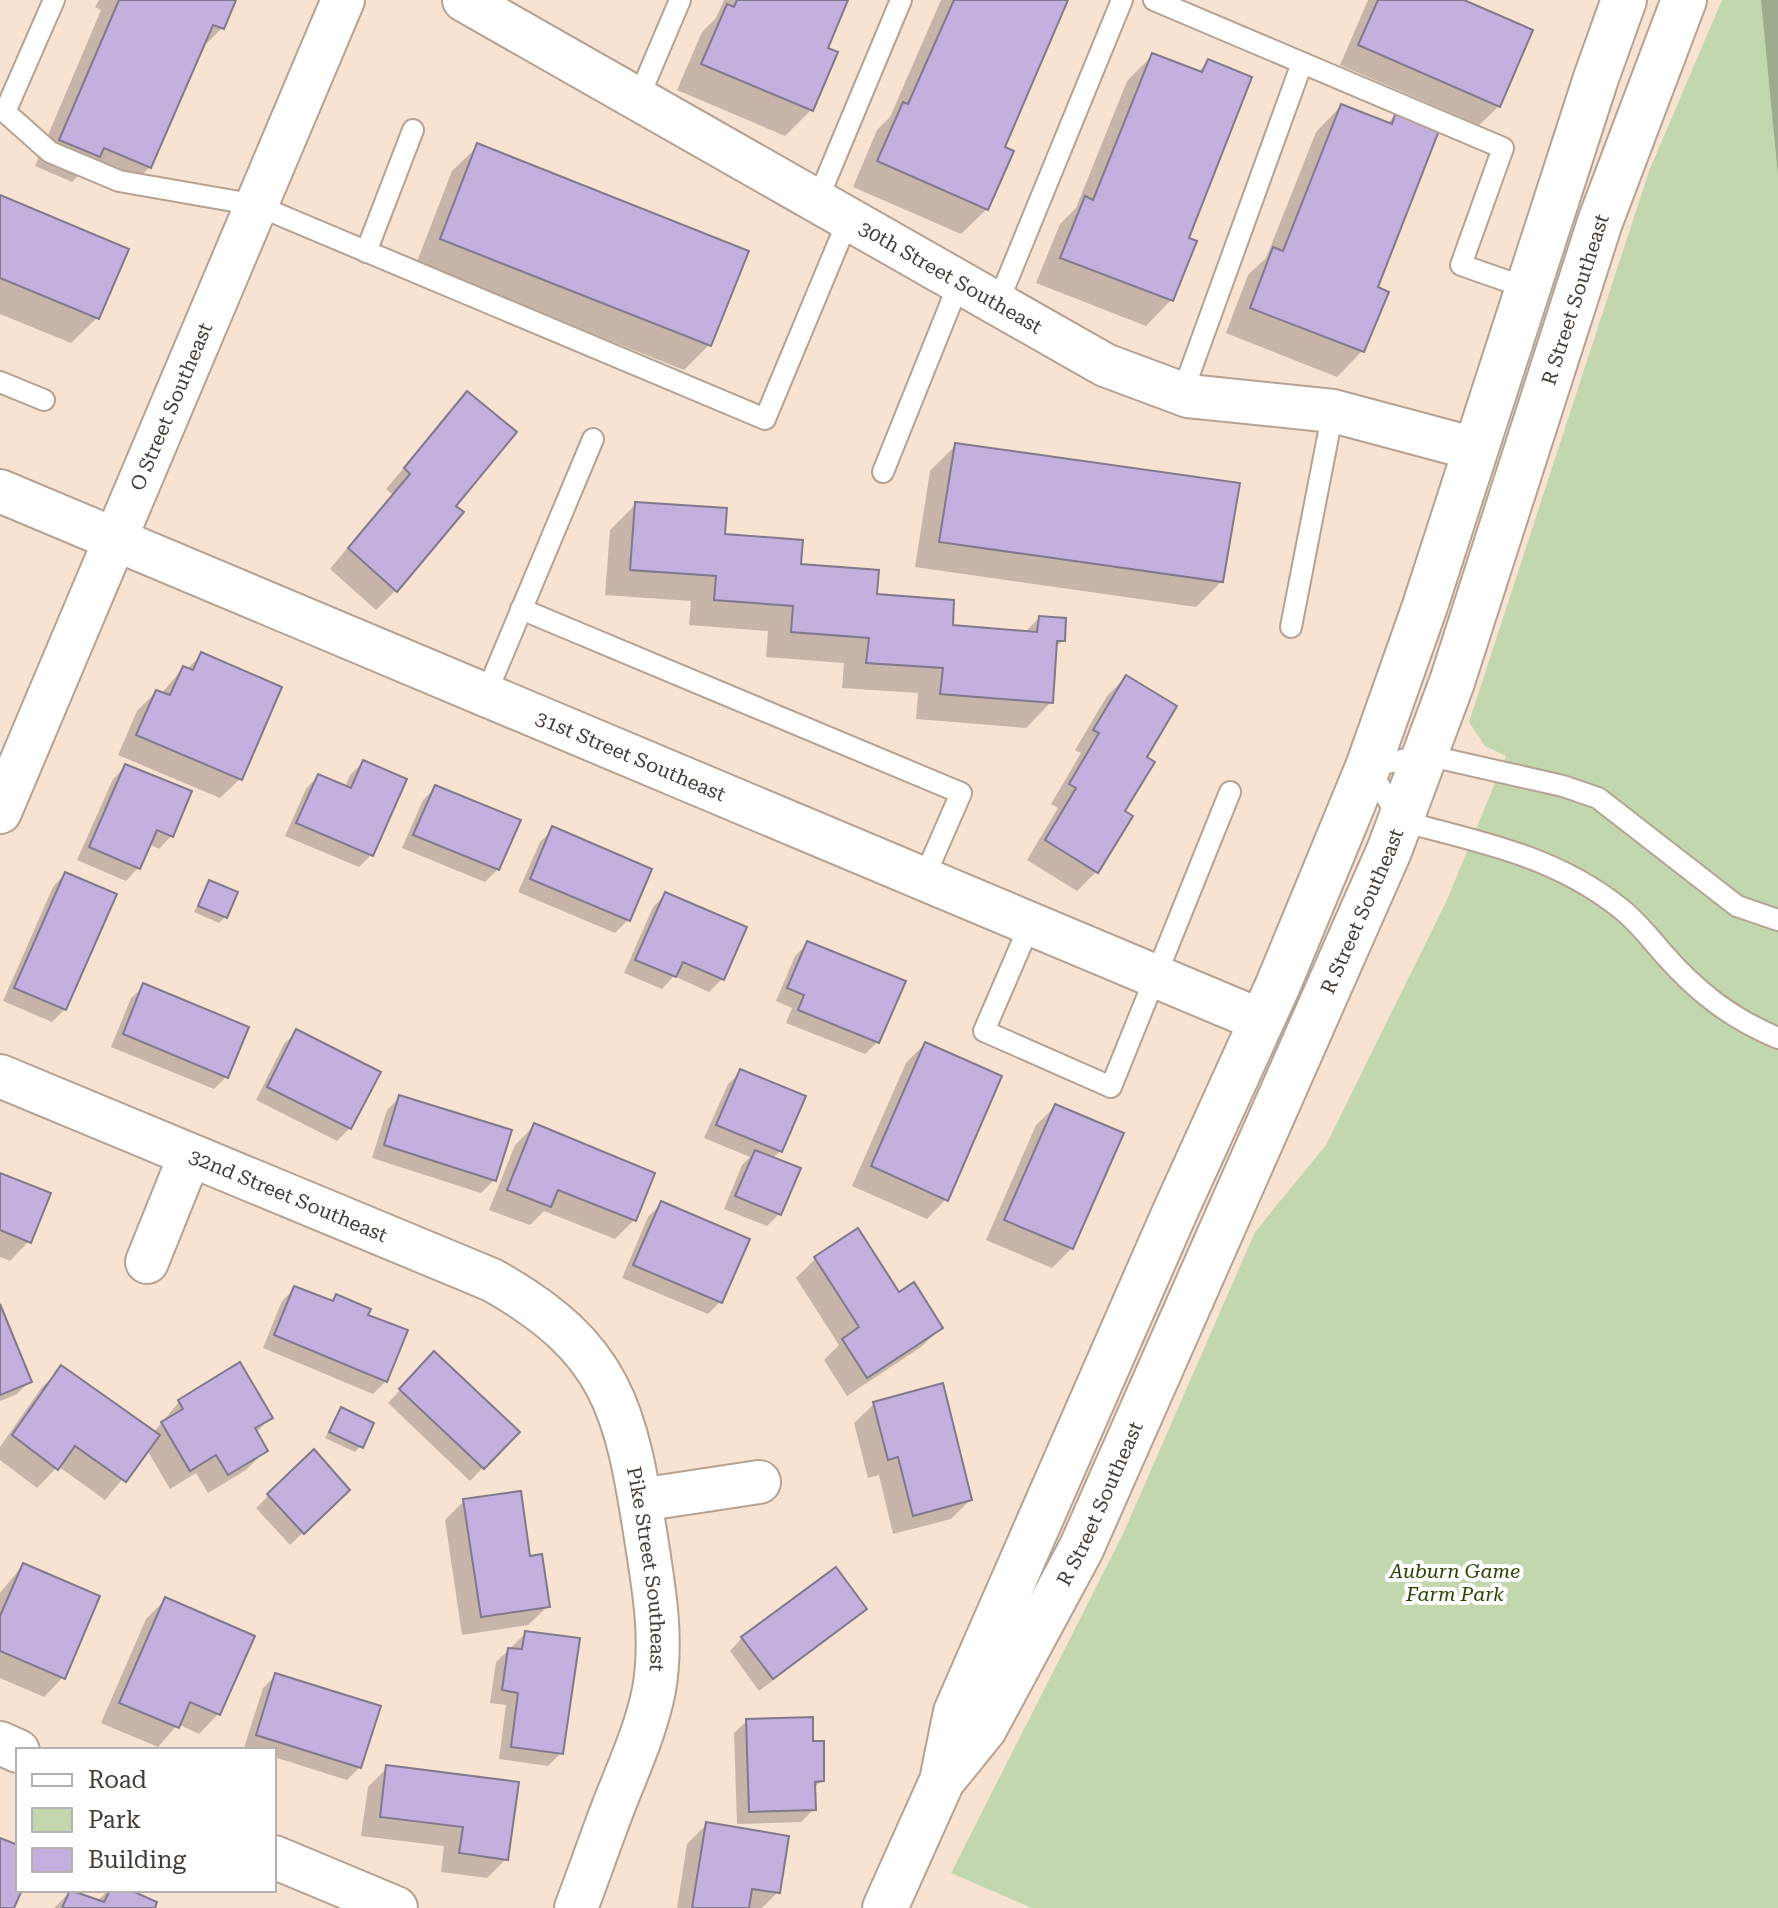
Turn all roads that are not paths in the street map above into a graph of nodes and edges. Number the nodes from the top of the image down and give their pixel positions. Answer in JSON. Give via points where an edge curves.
{"nodes":[{"id":1,"x":54,"y":0,"type":"edge"},
{"id":2,"x":343,"y":0,"type":"edge"},
{"id":3,"x":464,"y":0,"type":"edge"},
{"id":4,"x":680,"y":0,"type":"edge"},
{"id":5,"x":901,"y":0,"type":"edge"},
{"id":6,"x":1122,"y":0,"type":"edge"},
{"id":7,"x":1154,"y":0,"type":"edge"},
{"id":8,"x":1684,"y":0,"type":"edge"},
{"id":9,"x":1616,"y":3,"type":"edge"},
{"id":10,"x":1302,"y":63,"type":"junction"},
{"id":11,"x":638,"y":99,"type":"junction"},
{"id":12,"x":3,"y":112,"type":"edge"},
{"id":13,"x":413,"y":130,"type":"dead end"},
{"id":14,"x":256,"y":205,"type":"junction"},
{"id":15,"x":833,"y":211,"type":"junction"},
{"id":16,"x":366,"y":252,"type":"junction"},
{"id":17,"x":959,"y":283,"type":"junction"},
{"id":18,"x":1527,"y":288,"type":"junction"},
{"id":19,"x":997,"y":305,"type":"junction"},
{"id":20,"x":0,"y":382,"type":"edge"},
{"id":21,"x":1182,"y":394,"type":"junction"},
{"id":22,"x":44,"y":400,"type":"dead end"},
{"id":23,"x":1333,"y":411,"type":"junction"},
{"id":24,"x":593,"y":439,"type":"dead end"},
{"id":25,"x":1475,"y":449,"type":"junction"},
{"id":26,"x":883,"y":472,"type":"dead end"},
{"id":27,"x":0,"y":491,"type":"edge"},
{"id":28,"x":116,"y":539,"type":"junction"},
{"id":29,"x":521,"y":609,"type":"junction"},
{"id":30,"x":1291,"y":627,"type":"dead end"},
{"id":31,"x":486,"y":694,"type":"junction"},
{"id":32,"x":1426,"y":755,"type":"junction"},
{"id":33,"x":1368,"y":767,"type":"junction"},
{"id":34,"x":1230,"y":792,"type":"dead end"},
{"id":35,"x":0,"y":812,"type":"edge"},
{"id":36,"x":1401,"y":821,"type":"junction"},
{"id":37,"x":924,"y":878,"type":"junction"},
{"id":38,"x":1778,"y":920,"type":"edge"},
{"id":39,"x":1031,"y":922,"type":"junction"},
{"id":40,"x":1157,"y":975,"type":"junction"},
{"id":41,"x":1262,"y":1021,"type":"junction"},
{"id":42,"x":1778,"y":1038,"type":"edge"},
{"id":43,"x":0,"y":1076,"type":"edge"},
{"id":44,"x":190,"y":1155,"type":"junction"},
{"id":45,"x":147,"y":1262,"type":"dead end"},
{"id":46,"x":567,"y":1332,"type":"joint"},
{"id":47,"x":759,"y":1482,"type":"dead end"},
{"id":48,"x":640,"y":1500,"type":"junction"},
{"id":49,"x":942,"y":1781,"type":"junction"},
{"id":50,"x":276,"y":1858,"type":"edge"},
{"id":51,"x":396,"y":1908,"type":"edge"},
{"id":52,"x":576,"y":1908,"type":"edge"},
{"id":53,"x":885,"y":1908,"type":"edge"}],
"edges":[{"from":1,"to":12,"type":"lane"},
{"from":2,"to":14,"type":"street","name":"O Street Southeast"},
{"from":3,"to":11,"type":"street","name":"30th Street Southeast"},
{"from":4,"to":11,"type":"lane"},
{"from":5,"to":15,"type":"lane"},
{"from":6,"to":19,"type":"lane"},
{"from":7,"to":10,"type":"lane"},
{"from":8,"to":32,"type":"street","name":"R Street Southeast","via":[[1600,222]]},
{"from":9,"to":18,"type":"street","name":"R Street Southeast"},
{"from":10,"to":18,"type":"lane","via":[[1503,148],[1461,265]]},
{"from":10,"to":21,"type":"lane"},
{"from":11,"to":15,"type":"street","name":"30th Street Southeast"},
{"from":12,"to":14,"type":"lane","via":[[50,152],[119,181]]},
{"from":13,"to":16,"type":"lane"},
{"from":14,"to":16,"type":"lane"},
{"from":14,"to":28,"type":"street","name":"O Street Southeast"},
{"from":15,"to":16,"type":"lane","via":[[765,419]]},
{"from":15,"to":17,"type":"street","name":"30th Street Southeast"},
{"from":17,"to":19,"type":"street","name":"30th Street Southeast"},
{"from":17,"to":26,"type":"lane"},
{"from":18,"to":25,"type":"street","name":"R Street Southeast"},
{"from":19,"to":21,"type":"street","name":"30th Street Southeast","via":[[1105,365]]},
{"from":20,"to":22,"type":"lane"},
{"from":21,"to":23,"type":"street","name":"30th Street Southeast","via":[[1226,403]]},
{"from":23,"to":25,"type":"street","name":"30th Street Southeast"},
{"from":23,"to":30,"type":"lane"},
{"from":24,"to":29,"type":"lane"},
{"from":25,"to":33,"type":"street","name":"R Street Southeast"},
{"from":27,"to":28,"type":"street","name":"31st Street Southeast"},
{"from":28,"to":31,"type":"street","name":"31st Street Southeast"},
{"from":28,"to":35,"type":"street","name":"O Street Southeast"},
{"from":29,"to":31,"type":"lane"},
{"from":29,"to":37,"type":"lane","via":[[961,793]]},
{"from":31,"to":37,"type":"street","name":"31st Street Southeast"},
{"from":32,"to":33,"type":"lane"},
{"from":32,"to":36,"type":"street","name":"R Street Southeast"},
{"from":32,"to":38,"type":"lane","via":[[1598,798],[1737,906]]},
{"from":33,"to":36,"type":"lane"},
{"from":33,"to":41,"type":"street","name":"R Street Southeast"},
{"from":34,"to":40,"type":"lane"},
{"from":36,"to":42,"type":"lane","via":[[1522,854],[1577,878],[1622,908],[1708,1000]]},
{"from":36,"to":49,"type":"street","name":"R Street Southeast","via":[[1081,1549],[984,1729]]},
{"from":37,"to":39,"type":"street","name":"31st Street Southeast"},
{"from":39,"to":40,"type":"street","name":"31st Street Southeast"},
{"from":39,"to":40,"type":"lane","via":[[984,1031],[1111,1087]]},
{"from":40,"to":41,"type":"street","name":"31st Street Southeast"},
{"from":41,"to":49,"type":"street","name":"R Street Southeast","via":[[956,1712]]},
{"from":43,"to":44,"type":"street","name":"32nd Street Southeast"},
{"from":44,"to":45,"type":"street"},
{"from":44,"to":46,"type":"street","name":"32nd Street Southeast","via":[[492,1280]]},
{"from":46,"to":48,"type":"street","name":"Pike Street Southeast","via":[[614,1400],[629,1436]]},
{"from":47,"to":48,"type":"street"},
{"from":48,"to":52,"type":"street","name":"Pike Street Southeast","via":[[657,1606],[653,1692],[640,1741]]},
{"from":49,"to":53,"type":"street","name":"R Street Southeast"},
{"from":50,"to":51,"type":"street"}]}
